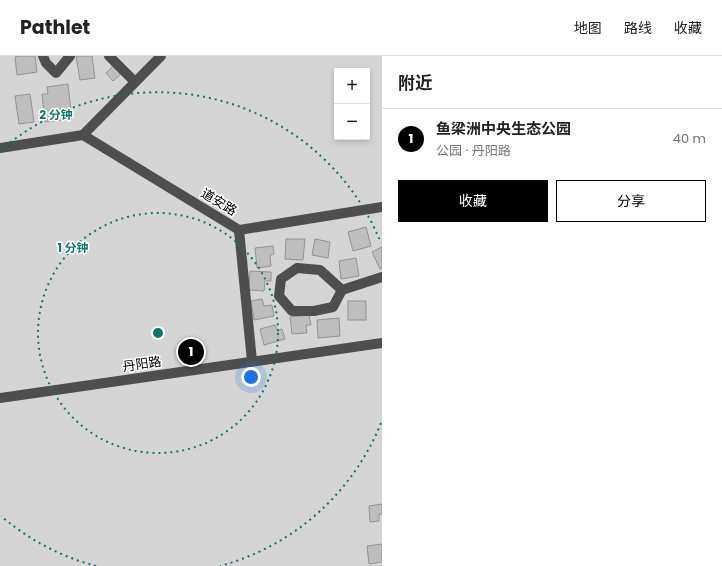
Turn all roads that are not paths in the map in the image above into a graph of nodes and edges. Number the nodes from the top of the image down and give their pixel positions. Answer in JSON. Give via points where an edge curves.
{"nodes":[{"id":1,"x":43,"y":56,"type":"edge"},
{"id":2,"x":70,"y":56,"type":"edge"},
{"id":3,"x":109,"y":56,"type":"edge"},
{"id":4,"x":161,"y":56,"type":"edge"},
{"id":5,"x":135,"y":82,"type":"junction"},
{"id":6,"x":83,"y":135,"type":"junction"},
{"id":7,"x":0,"y":148,"type":"edge"},
{"id":8,"x":382,"y":207,"type":"edge"},
{"id":9,"x":239,"y":230,"type":"junction"},
{"id":10,"x":382,"y":277,"type":"edge"},
{"id":11,"x":342,"y":290,"type":"junction"},
{"id":12,"x":382,"y":342,"type":"edge"},
{"id":13,"x":252,"y":361,"type":"junction"},
{"id":14,"x":0,"y":398,"type":"edge"}],
"edges":[{"from":1,"to":2,"type":"street","via":[[56,73]]},
{"from":3,"to":5,"type":"street"},
{"from":4,"to":5,"type":"street"},
{"from":5,"to":6,"type":"street"},
{"from":6,"to":7,"type":"street"},
{"from":6,"to":9,"type":"street","name":"道安路"},
{"from":8,"to":9,"type":"street","name":"道安路"},
{"from":9,"to":13,"type":"street"},
{"from":10,"to":11,"type":"street"},
{"from":11,"to":11,"type":"street","via":[[320,270],[297,268],[281,279],[279,296],[292,311],[314,311],[332,307]]},
{"from":12,"to":13,"type":"street","name":"丹阳路"},
{"from":13,"to":14,"type":"street","name":"丹阳路"}]}
